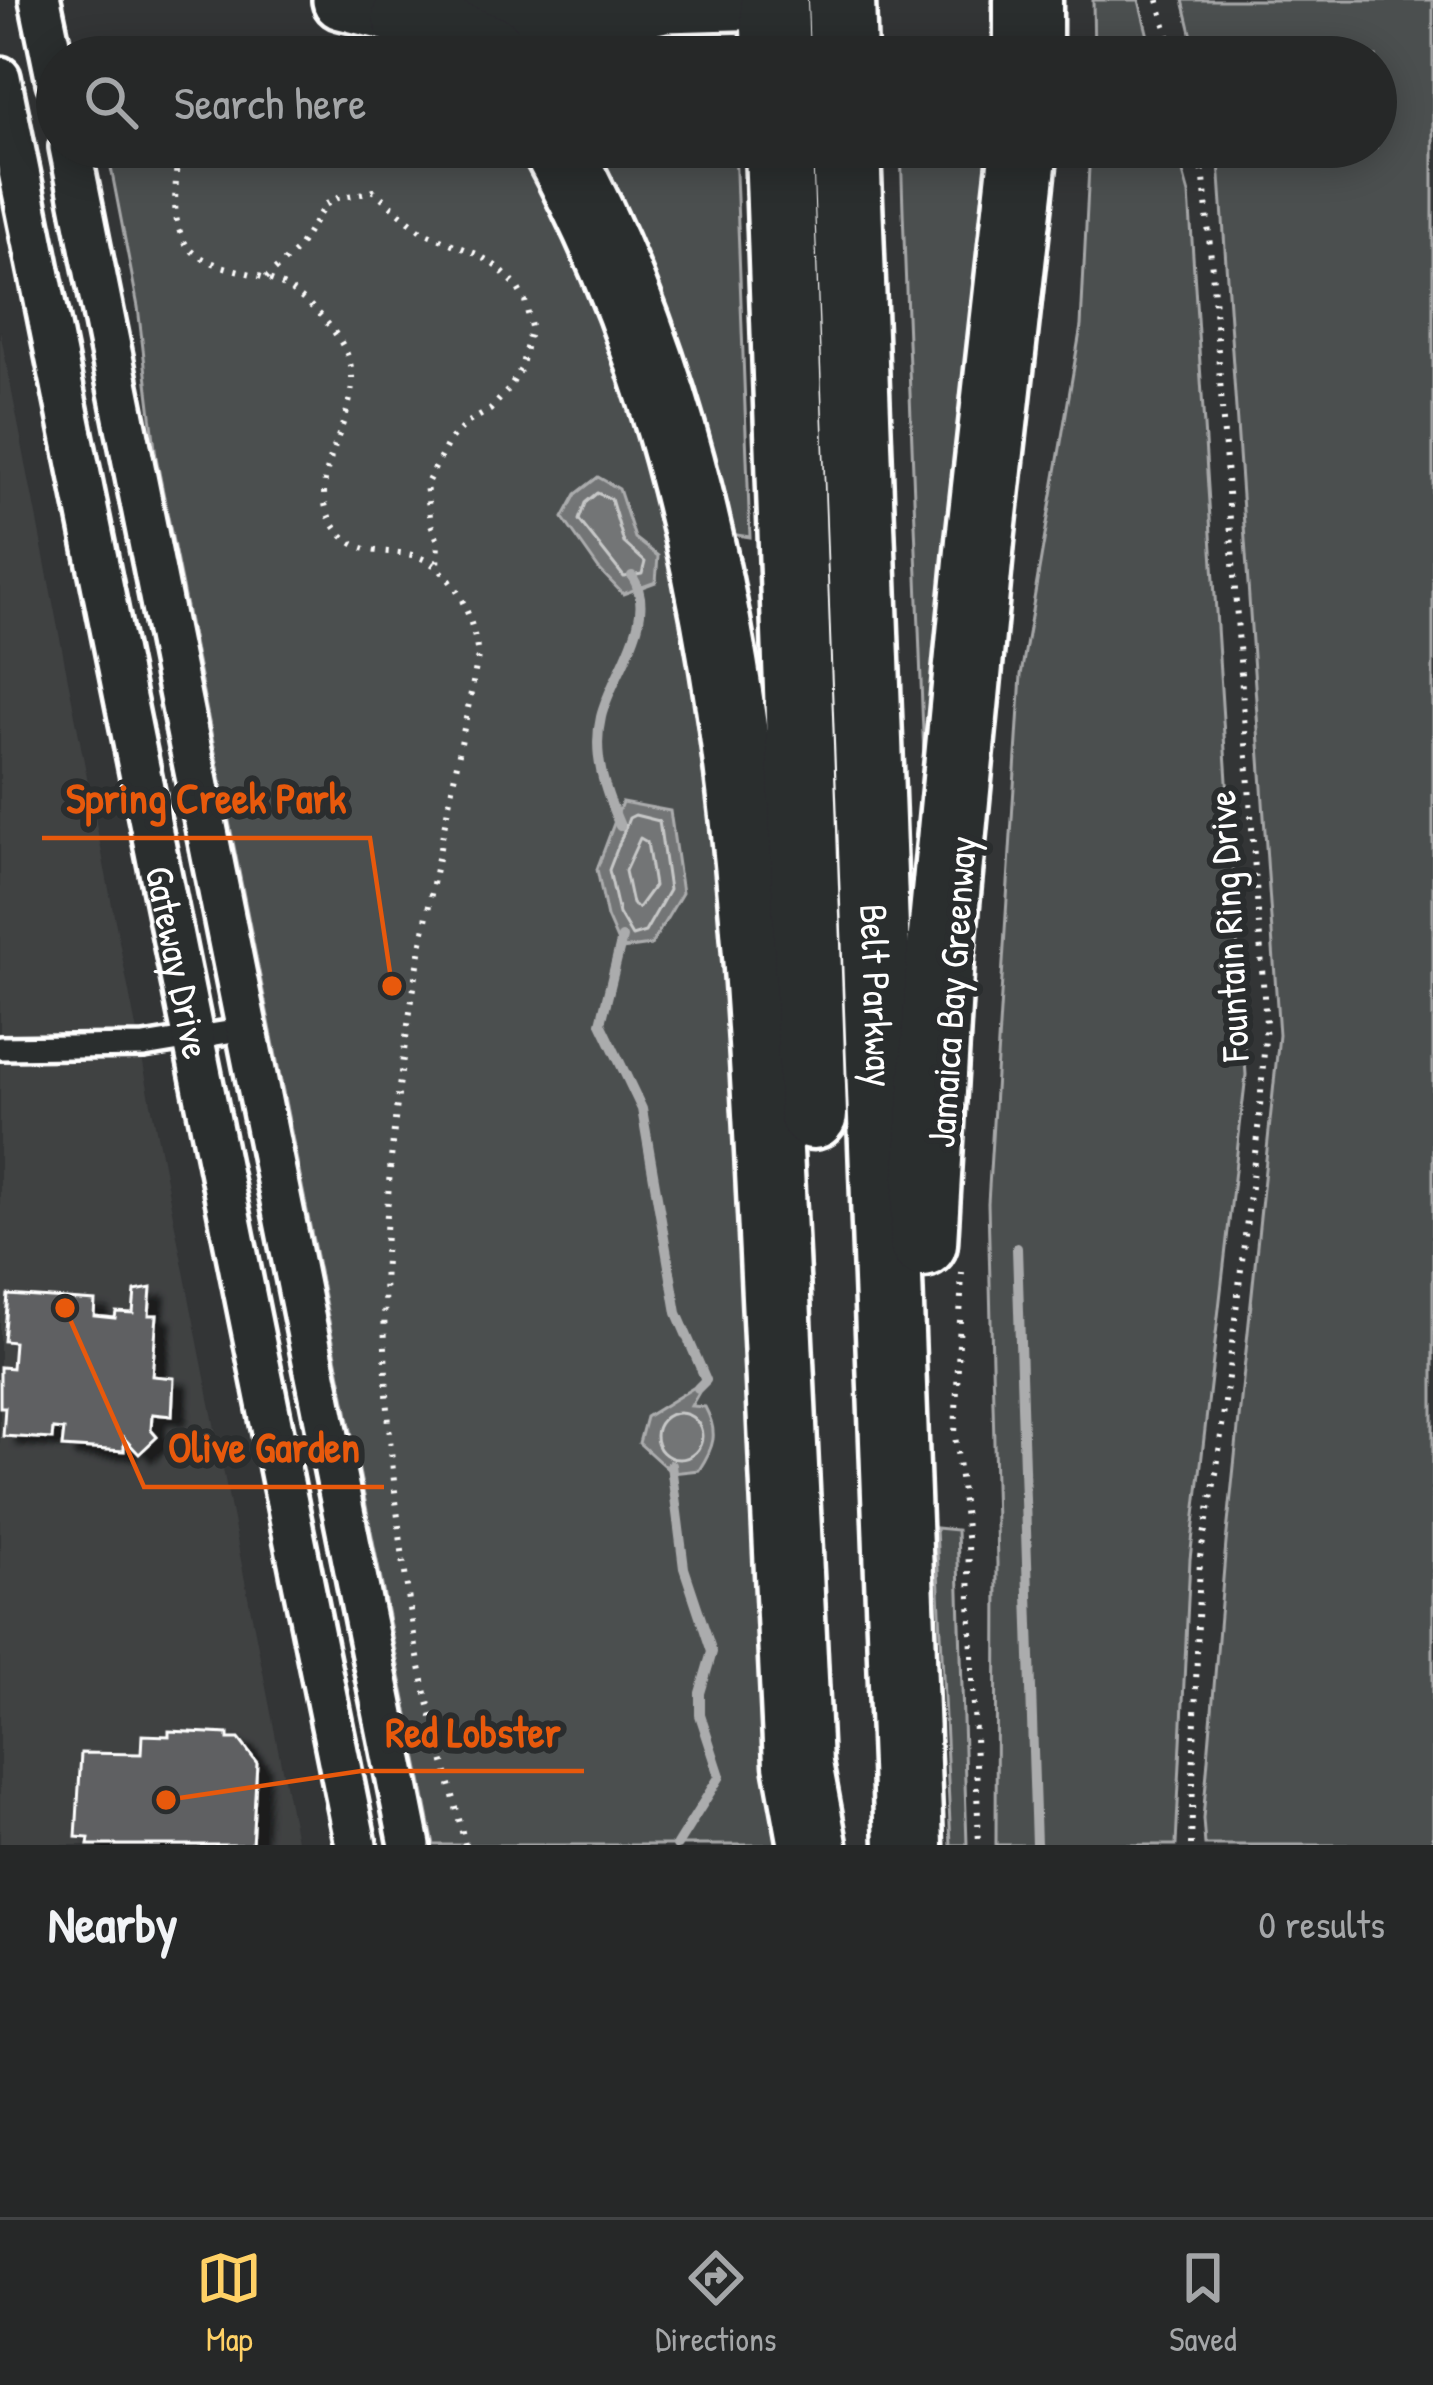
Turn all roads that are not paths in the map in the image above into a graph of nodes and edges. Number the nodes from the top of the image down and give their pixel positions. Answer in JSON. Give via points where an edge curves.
{"nodes":[{"id":1,"x":40,"y":0,"type":"edge"},
{"id":2,"x":342,"y":0,"type":"edge"},
{"id":3,"x":771,"y":0,"type":"edge"},
{"id":4,"x":841,"y":0,"type":"edge"},
{"id":5,"x":1028,"y":0,"type":"edge"},
{"id":6,"x":657,"y":1,"type":"edge"},
{"id":7,"x":406,"y":16,"type":"junction"},
{"id":8,"x":47,"y":36,"type":"edge"},
{"id":9,"x":458,"y":36,"type":"edge"},
{"id":10,"x":774,"y":36,"type":"edge"},
{"id":11,"x":842,"y":36,"type":"edge"},
{"id":12,"x":1028,"y":36,"type":"edge"},
{"id":13,"x":0,"y":77,"type":"edge"},
{"id":14,"x":74,"y":168,"type":"edge"},
{"id":15,"x":566,"y":168,"type":"edge"},
{"id":16,"x":780,"y":168,"type":"edge"},
{"id":17,"x":847,"y":168,"type":"edge"},
{"id":18,"x":1022,"y":168,"type":"edge"},
{"id":19,"x":246,"y":1029,"type":"junction"},
{"id":20,"x":191,"y":1040,"type":"junction"},
{"id":21,"x":0,"y":1048,"type":"edge"},
{"id":22,"x":894,"y":1472,"type":"junction"},
{"id":23,"x":356,"y":1845,"type":"edge"},
{"id":24,"x":410,"y":1845,"type":"edge"},
{"id":25,"x":813,"y":1845,"type":"edge"},
{"id":26,"x":838,"y":1845,"type":"edge"},
{"id":27,"x":908,"y":1845,"type":"edge"}],
"edges":[{"from":1,"to":8,"type":"street"},
{"from":2,"to":7,"type":"main road"},
{"from":3,"to":6,"type":"main road"},
{"from":3,"to":10,"type":"highway"},
{"from":4,"to":11,"type":"highway"},
{"from":5,"to":12,"type":"highway"},
{"from":6,"to":7,"type":"main road","via":[[596,18]]},
{"from":7,"to":9,"type":"highway"},
{"from":13,"to":20,"type":"street","name":"Gateway Drive"},
{"from":14,"to":19,"type":"street","name":"Gateway Drive"},
{"from":15,"to":25,"type":"highway","via":[[623,286],[662,394],[688,491],[736,757],[762,1007],[798,1764]]},
{"from":16,"to":26,"type":"highway","name":"Belt Parkway"},
{"from":17,"to":22,"type":"highway","name":"Belt Parkway"},
{"from":18,"to":22,"type":"highway","via":[[940,956],[922,1249]]},
{"from":19,"to":20,"type":"lane"},
{"from":19,"to":24,"type":"street","name":"Gateway Drive"},
{"from":20,"to":21,"type":"lane"},
{"from":20,"to":23,"type":"street","name":"Gateway Drive"},
{"from":22,"to":27,"type":"highway","name":"Belt Parkway"}]}
